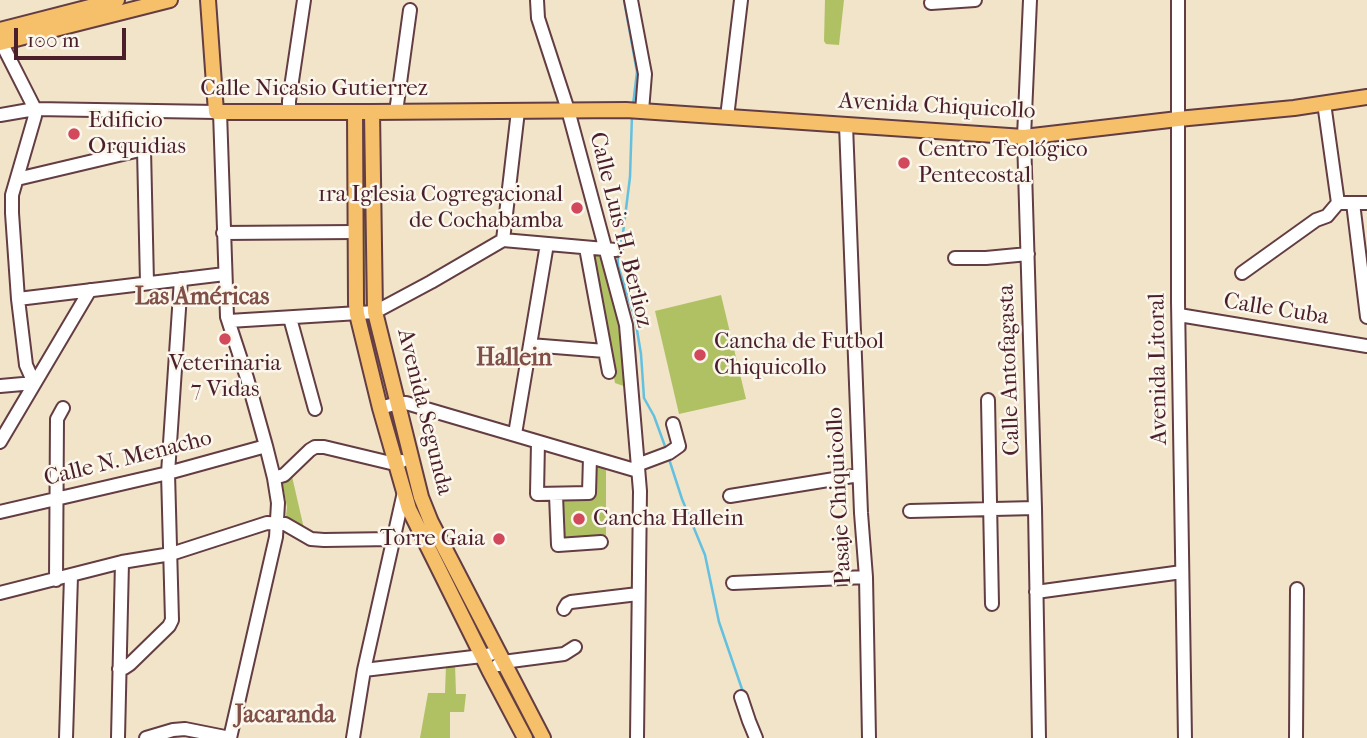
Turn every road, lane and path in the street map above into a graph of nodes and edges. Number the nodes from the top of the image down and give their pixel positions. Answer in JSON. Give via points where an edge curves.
{"nodes":[{"id":1,"x":117,"y":0,"type":"edge"},
{"id":2,"x":170,"y":0,"type":"edge"},
{"id":3,"x":208,"y":0,"type":"edge"},
{"id":4,"x":304,"y":0,"type":"edge"},
{"id":5,"x":537,"y":0,"type":"edge"},
{"id":6,"x":631,"y":0,"type":"edge"},
{"id":7,"x":741,"y":0,"type":"edge"},
{"id":8,"x":975,"y":0,"type":"edge"},
{"id":9,"x":1030,"y":0,"type":"edge"},
{"id":10,"x":1178,"y":0,"type":"edge"},
{"id":11,"x":931,"y":3,"type":"dead end"},
{"id":12,"x":410,"y":10,"type":"dead end"},
{"id":13,"x":0,"y":39,"type":"edge"},
{"id":14,"x":1367,"y":97,"type":"edge"},
{"id":15,"x":1324,"y":103,"type":"junction"},
{"id":16,"x":35,"y":109,"type":"junction"},
{"id":17,"x":568,"y":110,"type":"junction"},
{"id":18,"x":518,"y":111,"type":"junction"},
{"id":19,"x":636,"y":111,"type":"junction"},
{"id":20,"x":218,"y":112,"type":"junction"},
{"id":21,"x":289,"y":112,"type":"junction"},
{"id":22,"x":355,"y":112,"type":"junction"},
{"id":23,"x":396,"y":112,"type":"junction"},
{"id":24,"x":372,"y":113,"type":"junction"},
{"id":25,"x":0,"y":115,"type":"edge"},
{"id":26,"x":727,"y":117,"type":"junction"},
{"id":27,"x":1178,"y":119,"type":"junction"},
{"id":28,"x":846,"y":125,"type":"junction"},
{"id":29,"x":1024,"y":137,"type":"junction"},
{"id":30,"x":17,"y":179,"type":"junction"},
{"id":31,"x":1338,"y":203,"type":"junction"},
{"id":32,"x":1360,"y":203,"type":"edge"},
{"id":33,"x":355,"y":232,"type":"junction"},
{"id":34,"x":223,"y":233,"type":"junction"},
{"id":35,"x":503,"y":240,"type":"junction"},
{"id":36,"x":547,"y":244,"type":"junction"},
{"id":37,"x":586,"y":248,"type":"junction"},
{"id":38,"x":610,"y":250,"type":"junction"},
{"id":39,"x":1028,"y":254,"type":"junction"},
{"id":40,"x":956,"y":258,"type":"dead end"},
{"id":41,"x":1242,"y":273,"type":"dead end"},
{"id":42,"x":225,"y":274,"type":"junction"},
{"id":43,"x":181,"y":279,"type":"junction"},
{"id":44,"x":147,"y":283,"type":"junction"},
{"id":45,"x":90,"y":290,"type":"junction"},
{"id":46,"x":18,"y":299,"type":"junction"},
{"id":47,"x":375,"y":312,"type":"junction"},
{"id":48,"x":357,"y":314,"type":"junction"},
{"id":49,"x":1179,"y":315,"type":"junction"},
{"id":50,"x":1367,"y":317,"type":"edge"},
{"id":51,"x":290,"y":318,"type":"junction"},
{"id":52,"x":229,"y":321,"type":"junction"},
{"id":53,"x":530,"y":345,"type":"junction"},
{"id":54,"x":1367,"y":346,"type":"edge"},
{"id":55,"x":605,"y":351,"type":"junction"},
{"id":56,"x":609,"y":372,"type":"dead end"},
{"id":57,"x":34,"y":383,"type":"junction"},
{"id":58,"x":0,"y":386,"type":"edge"},
{"id":59,"x":988,"y":400,"type":"dead end"},
{"id":60,"x":398,"y":402,"type":"junction"},
{"id":61,"x":64,"y":408,"type":"dead end"},
{"id":62,"x":380,"y":408,"type":"junction"},
{"id":63,"x":315,"y":409,"type":"dead end"},
{"id":64,"x":673,"y":424,"type":"dead end"},
{"id":65,"x":515,"y":434,"type":"junction"},
{"id":66,"x":0,"y":442,"type":"edge"},
{"id":67,"x":538,"y":442,"type":"junction"},
{"id":68,"x":266,"y":446,"type":"junction"},
{"id":69,"x":412,"y":457,"type":"junction"},
{"id":70,"x":590,"y":457,"type":"junction"},
{"id":71,"x":395,"y":464,"type":"junction"},
{"id":72,"x":638,"y":468,"type":"junction"},
{"id":73,"x":168,"y":473,"type":"junction"},
{"id":74,"x":859,"y":475,"type":"junction"},
{"id":75,"x":416,"y":477,"type":"junction"},
{"id":76,"x":274,"y":478,"type":"junction"},
{"id":77,"x":404,"y":492,"type":"junction"},
{"id":78,"x":556,"y":495,"type":"junction"},
{"id":79,"x":730,"y":496,"type":"dead end"},
{"id":80,"x":56,"y":498,"type":"junction"},
{"id":81,"x":1035,"y":508,"type":"junction"},
{"id":82,"x":990,"y":509,"type":"junction"},
{"id":83,"x":910,"y":511,"type":"dead end"},
{"id":84,"x":0,"y":512,"type":"edge"},
{"id":85,"x":277,"y":523,"type":"junction"},
{"id":86,"x":393,"y":539,"type":"junction"},
{"id":87,"x":601,"y":542,"type":"dead end"},
{"id":88,"x":171,"y":554,"type":"junction"},
{"id":89,"x":122,"y":562,"type":"junction"},
{"id":90,"x":1182,"y":572,"type":"junction"},
{"id":91,"x":71,"y":576,"type":"junction"},
{"id":92,"x":866,"y":577,"type":"junction"},
{"id":93,"x":56,"y":580,"type":"junction"},
{"id":94,"x":733,"y":583,"type":"dead end"},
{"id":95,"x":1297,"y":589,"type":"dead end"},
{"id":96,"x":0,"y":593,"type":"edge"},
{"id":97,"x":1036,"y":593,"type":"junction"},
{"id":98,"x":638,"y":594,"type":"junction"},
{"id":99,"x":992,"y":604,"type":"dead end"},
{"id":100,"x":564,"y":609,"type":"dead end"},
{"id":101,"x":575,"y":647,"type":"dead end"},
{"id":102,"x":482,"y":656,"type":"junction"},
{"id":103,"x":501,"y":657,"type":"junction"},
{"id":104,"x":118,"y":669,"type":"junction"},
{"id":105,"x":364,"y":670,"type":"junction"},
{"id":106,"x":489,"y":670,"type":"junction"},
{"id":107,"x":741,"y":697,"type":"dead end"},
{"id":108,"x":66,"y":738,"type":"edge"},
{"id":109,"x":118,"y":738,"type":"edge"},
{"id":110,"x":146,"y":738,"type":"edge"},
{"id":111,"x":230,"y":738,"type":"edge"},
{"id":112,"x":353,"y":738,"type":"edge"},
{"id":113,"x":526,"y":738,"type":"edge"},
{"id":114,"x":543,"y":738,"type":"edge"},
{"id":115,"x":637,"y":738,"type":"edge"},
{"id":116,"x":756,"y":738,"type":"edge"},
{"id":117,"x":869,"y":738,"type":"edge"},
{"id":118,"x":1040,"y":738,"type":"edge"},
{"id":119,"x":1185,"y":738,"type":"edge"},
{"id":120,"x":1296,"y":738,"type":"edge"}],
"edges":[{"from":1,"to":13,"type":"main road"},
{"from":2,"to":13,"type":"main road"},
{"from":3,"to":20,"type":"main road"},
{"from":4,"to":21,"type":"street"},
{"from":5,"to":17,"type":"street","name":"Calle Luis H. Berlioz","via":[[538,18]]},
{"from":6,"to":19,"type":"street","via":[[645,74]]},
{"from":7,"to":26,"type":"street"},
{"from":8,"to":11,"type":"street"},
{"from":9,"to":29,"type":"street","name":"Calle Antofagasta"},
{"from":10,"to":27,"type":"street","name":"Avenida Litoral"},
{"from":12,"to":23,"type":"street"},
{"from":13,"to":16,"type":"street"},
{"from":14,"to":15,"type":"main road","name":"Avenida Chiquicollo"},
{"from":15,"to":27,"type":"main road","name":"Avenida Chiquicollo"},
{"from":15,"to":31,"type":"street"},
{"from":16,"to":20,"type":"street","name":"Calle Nicasio Gutierrez"},
{"from":16,"to":25,"type":"street","name":"Calle Nicasio Gutierrez"},
{"from":16,"to":30,"type":"street"},
{"from":17,"to":18,"type":"main road","name":"Calle Nicasio Gutierrez"},
{"from":17,"to":19,"type":"main road","name":"Calle Nicasio Gutierrez"},
{"from":17,"to":38,"type":"street","name":"Calle Luis H. Berlioz"},
{"from":18,"to":23,"type":"main road","name":"Calle Nicasio Gutierrez"},
{"from":18,"to":35,"type":"street"},
{"from":19,"to":26,"type":"main road","name":"Avenida Chiquicollo"},
{"from":20,"to":21,"type":"main road","name":"Calle Nicasio Gutierrez"},
{"from":20,"to":34,"type":"street"},
{"from":21,"to":22,"type":"main road","name":"Calle Nicasio Gutierrez"},
{"from":22,"to":24,"type":"main road","name":"Calle Nicasio Gutierrez"},
{"from":22,"to":33,"type":"main road","name":"Avenida Segunda"},
{"from":23,"to":24,"type":"main road","name":"Calle Nicasio Gutierrez"},
{"from":24,"to":47,"type":"main road","name":"Avenida Segunda"},
{"from":26,"to":28,"type":"main road","name":"Avenida Chiquicollo"},
{"from":27,"to":29,"type":"main road","name":"Avenida Chiquicollo"},
{"from":27,"to":49,"type":"street","name":"Avenida Litoral"},
{"from":28,"to":29,"type":"main road","name":"Avenida Chiquicollo"},
{"from":28,"to":74,"type":"street","name":"Pasaje Chiquicollo"},
{"from":29,"to":39,"type":"street","name":"Calle Antofagasta"},
{"from":30,"to":44,"type":"street","via":[[144,149]]},
{"from":30,"to":46,"type":"street","via":[[12,213]]},
{"from":31,"to":32,"type":"street"},
{"from":31,"to":41,"type":"street","via":[[1327,216]]},
{"from":32,"to":50,"type":"street"},
{"from":33,"to":34,"type":"street"},
{"from":33,"to":48,"type":"main road","name":"Avenida Segunda"},
{"from":34,"to":42,"type":"street"},
{"from":35,"to":36,"type":"street"},
{"from":35,"to":47,"type":"street"},
{"from":36,"to":37,"type":"street"},
{"from":36,"to":53,"type":"street"},
{"from":37,"to":38,"type":"street"},
{"from":37,"to":55,"type":"street"},
{"from":38,"to":72,"type":"street","name":"Calle Luis H. Berlioz","via":[[626,326]]},
{"from":39,"to":40,"type":"street"},
{"from":39,"to":81,"type":"street","name":"Calle Antofagasta"},
{"from":42,"to":43,"type":"street"},
{"from":42,"to":52,"type":"street"},
{"from":43,"to":44,"type":"street"},
{"from":43,"to":73,"type":"street"},
{"from":44,"to":45,"type":"street"},
{"from":45,"to":46,"type":"street"},
{"from":45,"to":57,"type":"street"},
{"from":46,"to":57,"type":"street","via":[[26,365]]},
{"from":47,"to":48,"type":"street"},
{"from":47,"to":60,"type":"main road","name":"Avenida Segunda"},
{"from":48,"to":51,"type":"street"},
{"from":48,"to":62,"type":"main road","name":"Avenida Segunda"},
{"from":49,"to":54,"type":"street","name":"Calle Cuba"},
{"from":49,"to":90,"type":"street","name":"Avenida Litoral"},
{"from":51,"to":52,"type":"street"},
{"from":51,"to":63,"type":"street"},
{"from":52,"to":68,"type":"street"},
{"from":53,"to":55,"type":"street"},
{"from":53,"to":65,"type":"street"},
{"from":55,"to":56,"type":"street"},
{"from":57,"to":58,"type":"street"},
{"from":57,"to":66,"type":"street"},
{"from":59,"to":82,"type":"street"},
{"from":60,"to":62,"type":"street"},
{"from":60,"to":65,"type":"street"},
{"from":60,"to":69,"type":"main road","name":"Avenida Segunda"},
{"from":61,"to":80,"type":"street","via":[[57,419]]},
{"from":62,"to":71,"type":"main road","name":"Avenida Segunda"},
{"from":64,"to":72,"type":"street","via":[[679,446]]},
{"from":65,"to":67,"type":"street"},
{"from":67,"to":70,"type":"street"},
{"from":67,"to":78,"type":"street","via":[[537,494]]},
{"from":68,"to":73,"type":"street","name":"Calle N. Menacho"},
{"from":68,"to":76,"type":"street"},
{"from":69,"to":71,"type":"street"},
{"from":69,"to":75,"type":"main road","name":"Avenida Segunda"},
{"from":70,"to":72,"type":"street"},
{"from":70,"to":78,"type":"street","via":[[589,492]]},
{"from":71,"to":76,"type":"street","via":[[316,447],[284,475]]},
{"from":71,"to":77,"type":"main road","name":"Avenida Segunda"},
{"from":72,"to":98,"type":"street","name":"Calle Luis H. Berlioz"},
{"from":73,"to":80,"type":"street","name":"Calle N. Menacho"},
{"from":73,"to":88,"type":"street"},
{"from":74,"to":79,"type":"street"},
{"from":74,"to":92,"type":"street","name":"Pasaje Chiquicollo"},
{"from":75,"to":77,"type":"street","via":[[409,480]]},
{"from":75,"to":103,"type":"main road","name":"Avenida Segunda","via":[[431,522]]},
{"from":76,"to":85,"type":"street"},
{"from":77,"to":86,"type":"street"},
{"from":77,"to":102,"type":"main road","name":"Avenida Segunda"},
{"from":78,"to":87,"type":"street","via":[[558,545]]},
{"from":80,"to":84,"type":"street","name":"Calle N. Menacho"},
{"from":80,"to":93,"type":"street"},
{"from":81,"to":82,"type":"street"},
{"from":81,"to":97,"type":"street","name":"Calle Antofagasta"},
{"from":82,"to":83,"type":"street"},
{"from":82,"to":99,"type":"street"},
{"from":85,"to":86,"type":"street","via":[[311,539]]},
{"from":85,"to":88,"type":"street"},
{"from":85,"to":111,"type":"street"},
{"from":86,"to":105,"type":"street"},
{"from":88,"to":89,"type":"street"},
{"from":88,"to":104,"type":"street","via":[[172,620],[130,664]]},
{"from":89,"to":91,"type":"street"},
{"from":89,"to":104,"type":"street"},
{"from":90,"to":97,"type":"street"},
{"from":90,"to":119,"type":"street","name":"Avenida Litoral"},
{"from":91,"to":93,"type":"street"},
{"from":91,"to":108,"type":"street"},
{"from":92,"to":94,"type":"street"},
{"from":92,"to":117,"type":"street","name":"Pasaje Chiquicollo"},
{"from":93,"to":96,"type":"street"},
{"from":95,"to":120,"type":"street"},
{"from":97,"to":118,"type":"street","name":"Calle Antofagasta"},
{"from":98,"to":100,"type":"street","via":[[571,602]]},
{"from":98,"to":115,"type":"street","name":"Calle Luis H. Berlioz"},
{"from":101,"to":103,"type":"street","via":[[564,654]]},
{"from":102,"to":103,"type":"street"},
{"from":102,"to":105,"type":"street"},
{"from":102,"to":106,"type":"main road","name":"Avenida Segunda"},
{"from":103,"to":106,"type":"street"},
{"from":103,"to":114,"type":"main road","name":"Avenida Segunda"},
{"from":104,"to":109,"type":"street"},
{"from":105,"to":112,"type":"street"},
{"from":106,"to":113,"type":"main road","name":"Avenida Segunda"},
{"from":107,"to":116,"type":"street"},
{"from":110,"to":111,"type":"street","via":[[185,729]]}]}
